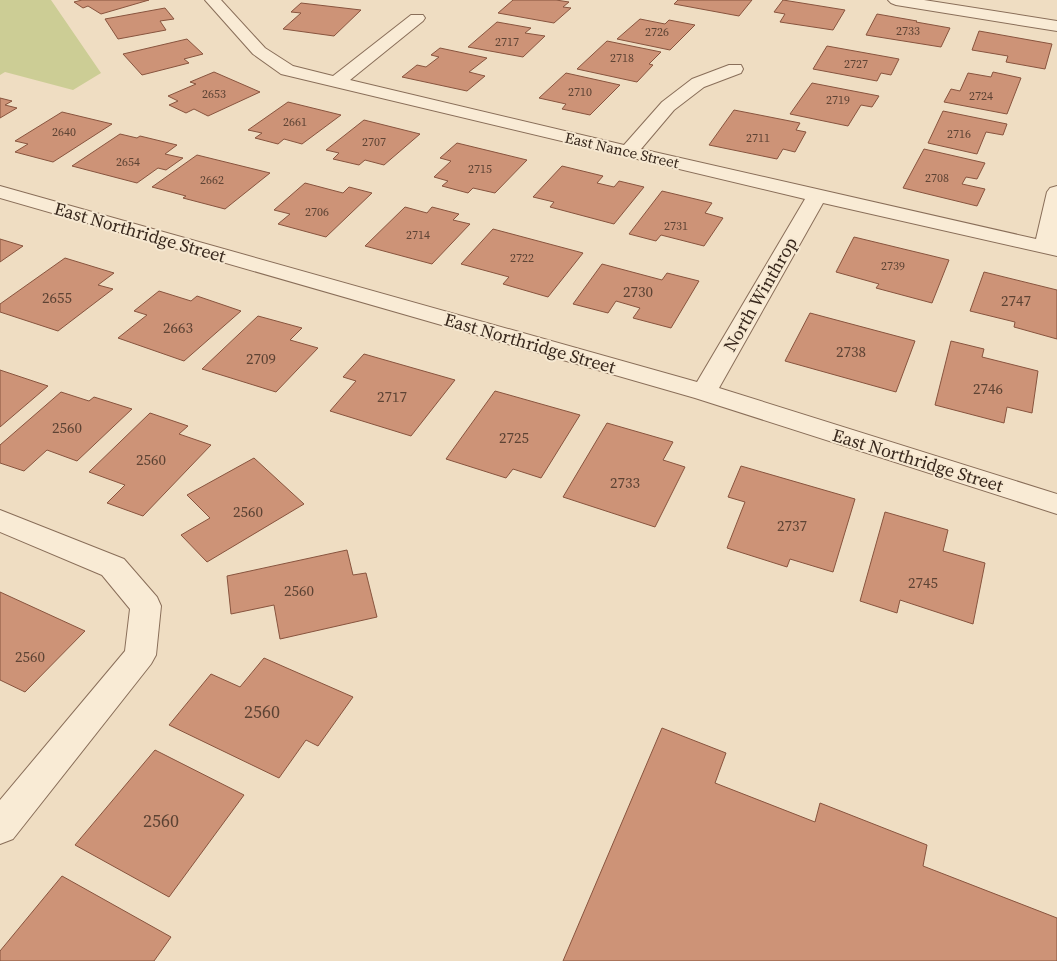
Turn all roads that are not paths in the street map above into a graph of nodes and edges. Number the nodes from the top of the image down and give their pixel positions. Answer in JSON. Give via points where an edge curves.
{"nodes":[{"id":1,"x":213,"y":0,"type":"edge"},
{"id":2,"x":896,"y":0,"type":"edge"},
{"id":3,"x":418,"y":18,"type":"dead end"},
{"id":4,"x":1057,"y":26,"type":"edge"},
{"id":5,"x":735,"y":69,"type":"dead end"},
{"id":6,"x":336,"y":82,"type":"junction"},
{"id":7,"x":629,"y":151,"type":"junction"},
{"id":8,"x":0,"y":192,"type":"edge"},
{"id":9,"x":1057,"y":192,"type":"edge"},
{"id":10,"x":817,"y":196,"type":"junction"},
{"id":11,"x":1051,"y":248,"type":"edge"},
{"id":12,"x":704,"y":392,"type":"junction"},
{"id":13,"x":1057,"y":504,"type":"edge"},
{"id":14,"x":0,"y":520,"type":"edge"},
{"id":15,"x":0,"y":827,"type":"edge"}],
"edges":[{"from":1,"to":6,"type":"street","name":"East Nance Street","via":[[259,51],[287,70]]},
{"from":2,"to":4,"type":"street"},
{"from":3,"to":6,"type":"street"},
{"from":5,"to":7,"type":"street","via":[[698,83],[668,106]]},
{"from":6,"to":7,"type":"street","name":"East Nance Street"},
{"from":7,"to":10,"type":"street","name":"East Nance Street"},
{"from":8,"to":12,"type":"street","name":"East Northridge Street"},
{"from":9,"to":11,"type":"street"},
{"from":10,"to":11,"type":"street","name":"East Nance Street"},
{"from":10,"to":12,"type":"street","name":"North Winthrop"},
{"from":12,"to":13,"type":"street","name":"East Northridge Street"},
{"from":14,"to":15,"type":"street","via":[[113,567],[146,606],[140,655]]}]}
